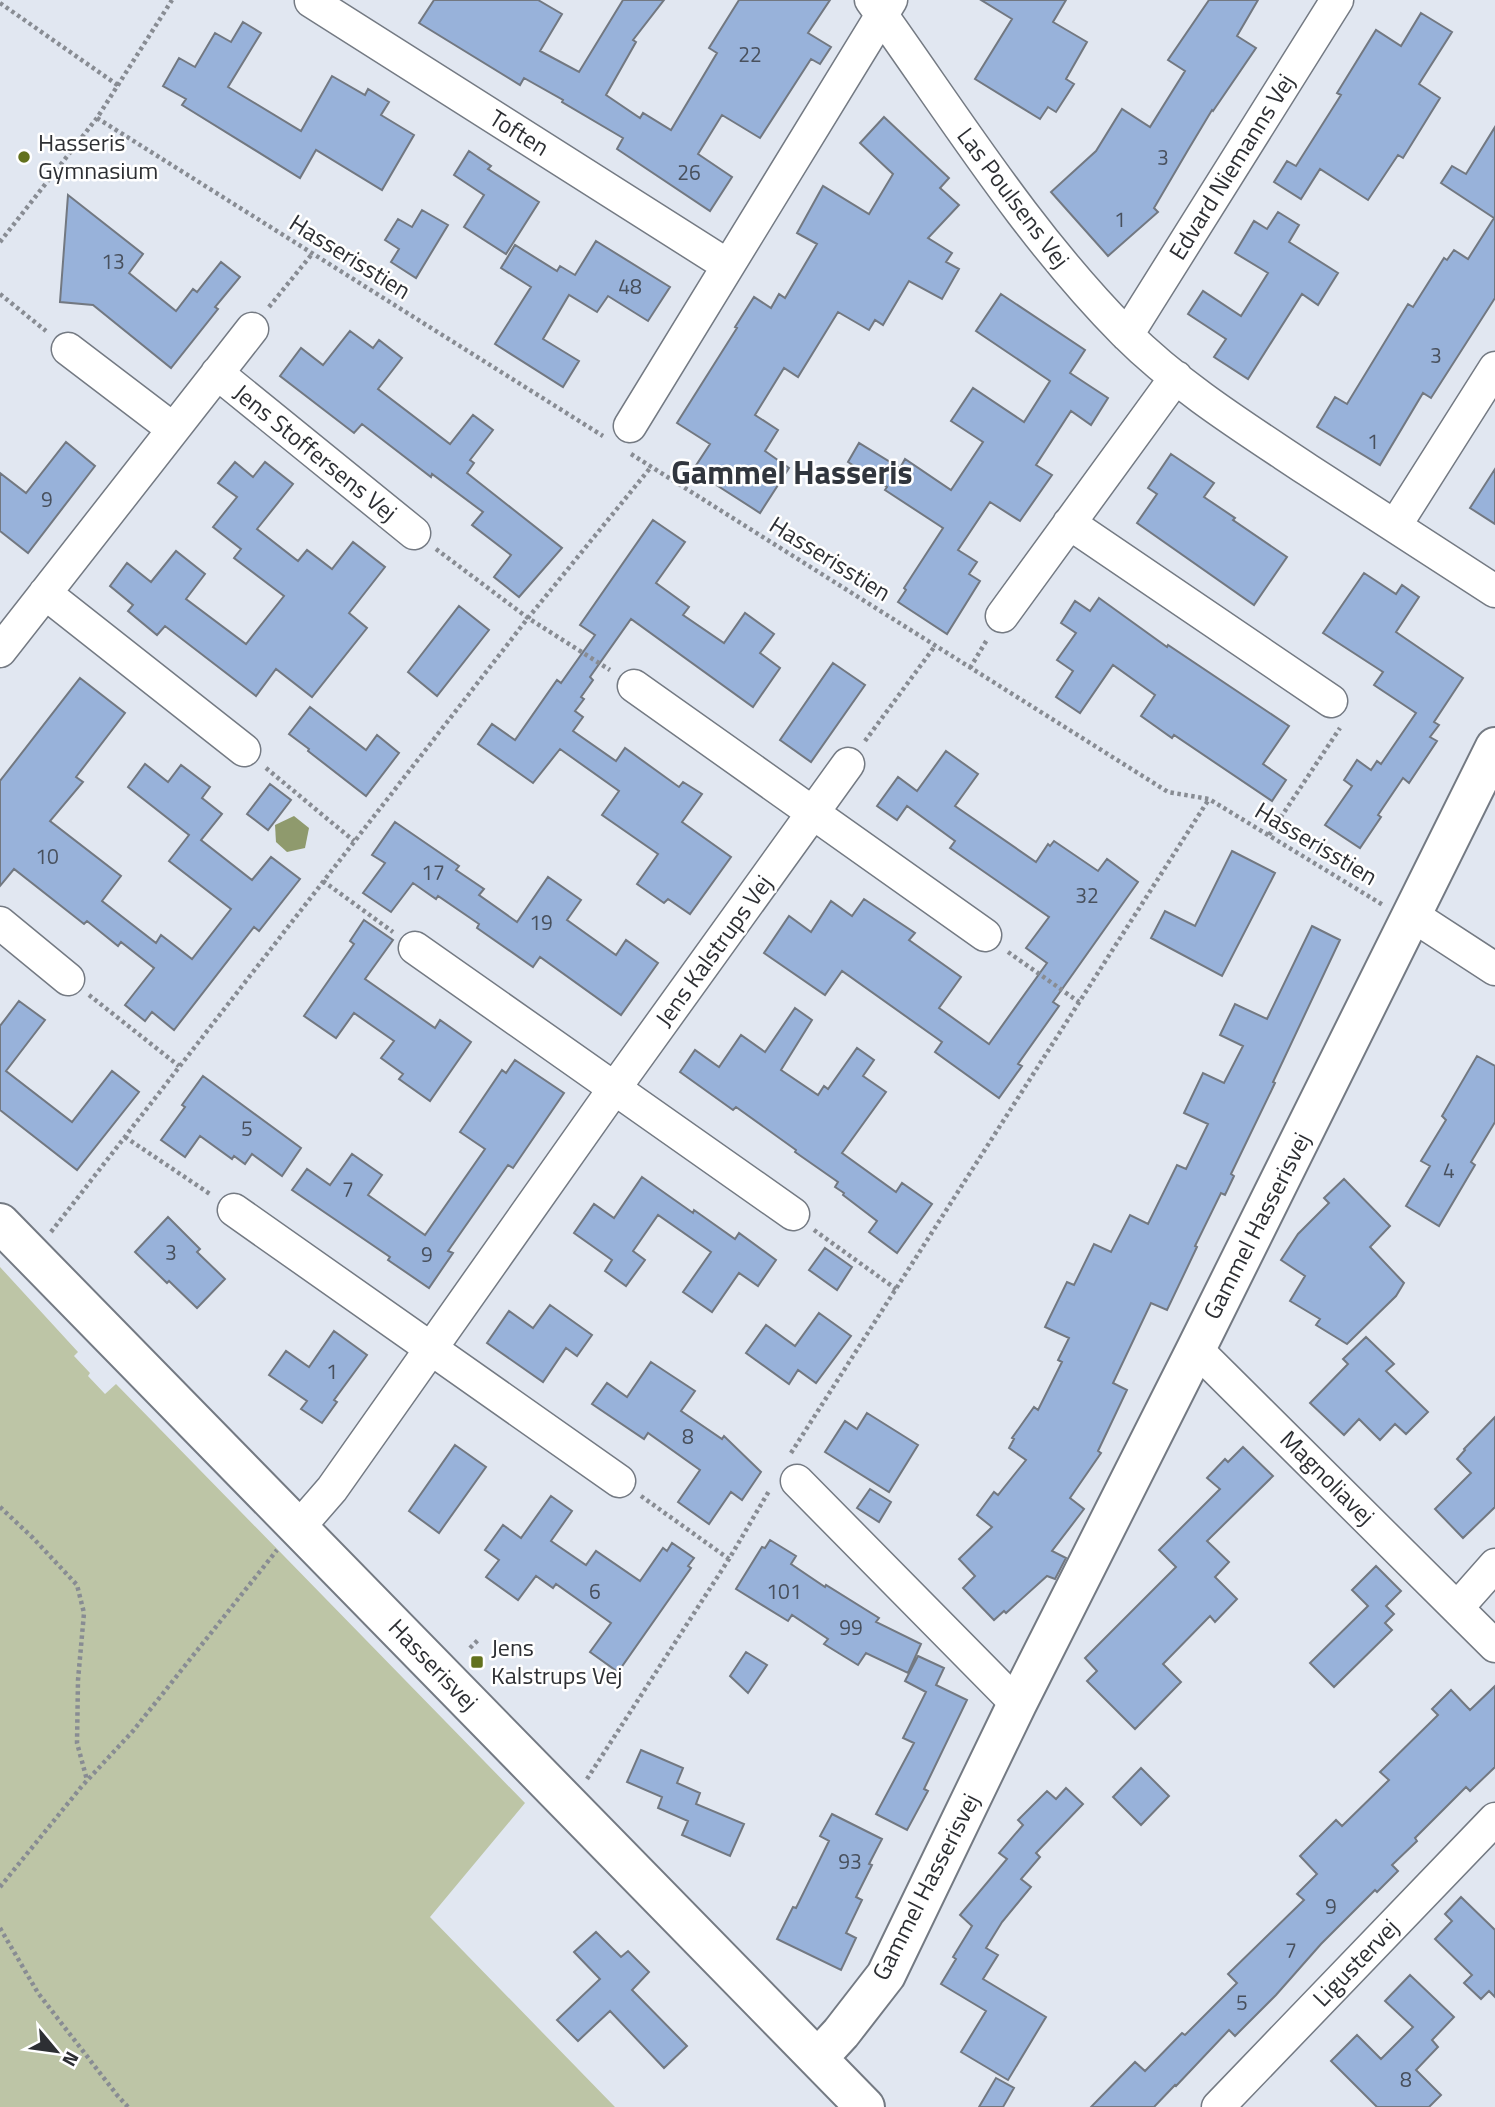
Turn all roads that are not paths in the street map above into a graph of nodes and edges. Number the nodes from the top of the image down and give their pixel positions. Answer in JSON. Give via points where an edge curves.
{"nodes":[{"id":1,"x":1337,"y":0,"type":"edge"},
{"id":2,"x":311,"y":1,"type":"edge"},
{"id":3,"x":881,"y":5,"type":"edge"},
{"id":4,"x":727,"y":265,"type":"junction"},
{"id":5,"x":251,"y":329,"type":"road end"},
{"id":6,"x":1127,"y":335,"type":"junction"},
{"id":7,"x":68,"y":349,"type":"road end"},
{"id":8,"x":1495,"y":368,"type":"edge"},
{"id":9,"x":217,"y":373,"type":"junction"},
{"id":10,"x":1176,"y":377,"type":"junction"},
{"id":11,"x":173,"y":429,"type":"junction"},
{"id":12,"x":621,"y":438,"type":"road end"},
{"id":13,"x":1069,"y":523,"type":"junction"},
{"id":14,"x":1395,"y":526,"type":"junction"},
{"id":15,"x":414,"y":533,"type":"road end"},
{"id":16,"x":1495,"y":591,"type":"edge"},
{"id":17,"x":45,"y":593,"type":"junction"},
{"id":18,"x":1002,"y":617,"type":"dead end"},
{"id":19,"x":0,"y":651,"type":"edge"},
{"id":20,"x":634,"y":686,"type":"road end"},
{"id":21,"x":1331,"y":701,"type":"road end"},
{"id":22,"x":1495,"y":747,"type":"edge"},
{"id":23,"x":243,"y":750,"type":"road end"},
{"id":24,"x":848,"y":764,"type":"road end"},
{"id":25,"x":813,"y":813,"type":"junction"},
{"id":26,"x":1412,"y":915,"type":"junction"},
{"id":27,"x":0,"y":923,"type":"edge"},
{"id":28,"x":985,"y":934,"type":"road end"},
{"id":29,"x":415,"y":948,"type":"road end"},
{"id":30,"x":1495,"y":969,"type":"edge"},
{"id":31,"x":68,"y":979,"type":"road end"},
{"id":32,"x":614,"y":1088,"type":"junction"},
{"id":33,"x":234,"y":1210,"type":"road end"},
{"id":34,"x":793,"y":1214,"type":"road end"},
{"id":35,"x":0,"y":1223,"type":"edge"},
{"id":36,"x":432,"y":1348,"type":"junction"},
{"id":37,"x":1196,"y":1349,"type":"junction"},
{"id":38,"x":786,"y":1475,"type":"road end"},
{"id":39,"x":619,"y":1481,"type":"road end"},
{"id":40,"x":290,"y":1536,"type":"junction"},
{"id":41,"x":1495,"y":1565,"type":"edge"},
{"id":42,"x":1457,"y":1608,"type":"junction"},
{"id":43,"x":1495,"y":1646,"type":"edge"},
{"id":44,"x":1017,"y":1704,"type":"junction"},
{"id":45,"x":1495,"y":1819,"type":"edge"},
{"id":46,"x":818,"y":2058,"type":"junction"},
{"id":47,"x":865,"y":2107,"type":"edge"},
{"id":48,"x":1218,"y":2107,"type":"edge"}],
"edges":[{"from":1,"to":6,"type":"street","name":"Edvard Niemanns Vej"},
{"from":2,"to":4,"type":"street","name":"Toften"},
{"from":3,"to":4,"type":"street"},
{"from":3,"to":6,"type":"street","name":"Las Poulsens Vej","via":[[1013,203],[1060,263]]},
{"from":4,"to":12,"type":"street"},
{"from":5,"to":9,"type":"street","name":"Jens Stoffersens Vej"},
{"from":6,"to":10,"type":"street","name":"Las Poulsens Vej"},
{"from":7,"to":11,"type":"street"},
{"from":8,"to":14,"type":"street"},
{"from":9,"to":11,"type":"street","name":"Jens Stoffersens Vej"},
{"from":9,"to":15,"type":"street","name":"Jens Stoffersens Vej"},
{"from":10,"to":13,"type":"street"},
{"from":10,"to":14,"type":"street","name":"Las Poulsens Vej","via":[[1234,421]]},
{"from":11,"to":17,"type":"street","name":"Jens Stoffersens Vej"},
{"from":13,"to":18,"type":"street"},
{"from":13,"to":21,"type":"street"},
{"from":14,"to":16,"type":"street","name":"Las Poulsens Vej"},
{"from":17,"to":19,"type":"street","name":"Jens Stoffersens Vej"},
{"from":17,"to":23,"type":"street"},
{"from":20,"to":25,"type":"street"},
{"from":22,"to":26,"type":"street","name":"Gammel Hasserisvej"},
{"from":24,"to":25,"type":"street","name":"Jens Kalstrups Vej"},
{"from":25,"to":28,"type":"street"},
{"from":25,"to":32,"type":"street","name":"Jens Kalstrups Vej"},
{"from":26,"to":30,"type":"street"},
{"from":26,"to":37,"type":"street","name":"Gammel Hasserisvej"},
{"from":27,"to":31,"type":"street"},
{"from":29,"to":32,"type":"street"},
{"from":32,"to":34,"type":"street"},
{"from":32,"to":36,"type":"street","name":"Jens Kalstrups Vej"},
{"from":33,"to":36,"type":"street"},
{"from":35,"to":40,"type":"street","name":"Hasserisvej"},
{"from":36,"to":39,"type":"street"},
{"from":36,"to":40,"type":"street","name":"Jens Kalstrups Vej","via":[[332,1489]]},
{"from":37,"to":42,"type":"street","name":"Magnoliavej"},
{"from":37,"to":44,"type":"street","name":"Gammel Hasserisvej"},
{"from":38,"to":44,"type":"street"},
{"from":40,"to":46,"type":"street","name":"Hasserisvej"},
{"from":41,"to":42,"type":"street"},
{"from":42,"to":43,"type":"street","name":"Magnoliavej"},
{"from":44,"to":46,"type":"street","name":"Gammel Hasserisvej","via":[[886,1975]]},
{"from":45,"to":48,"type":"street","name":"Ligustervej"},
{"from":46,"to":47,"type":"street","name":"Hasserisvej"}]}
